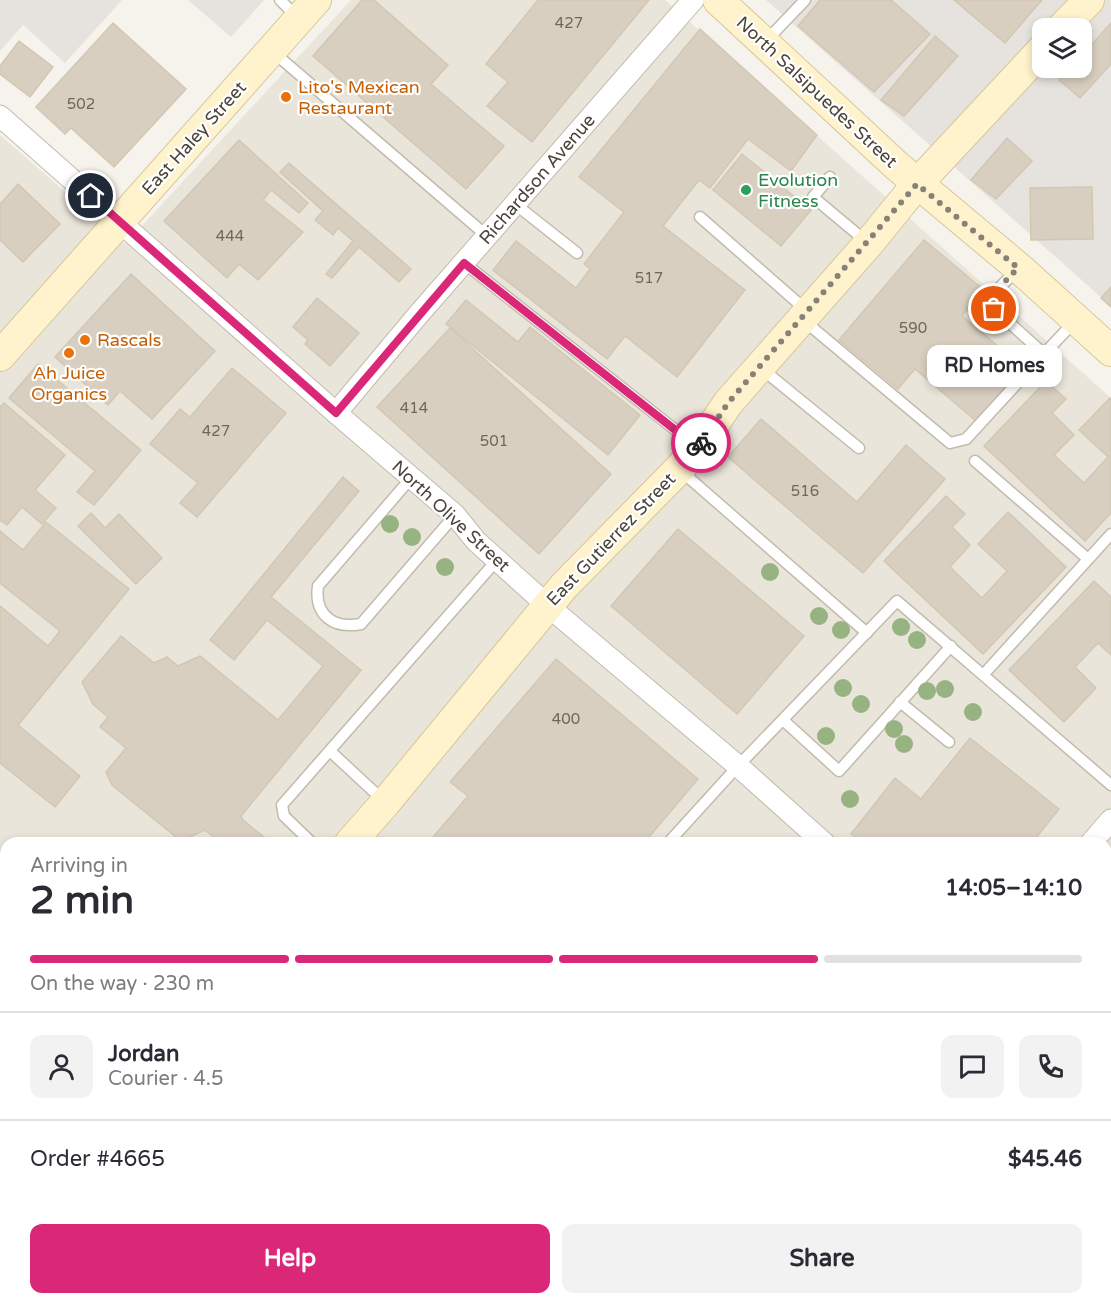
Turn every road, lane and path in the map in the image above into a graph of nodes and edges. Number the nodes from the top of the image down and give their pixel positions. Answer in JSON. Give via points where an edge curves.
{"nodes":[{"id":1,"x":693,"y":0,"type":"edge"},
{"id":2,"x":718,"y":0,"type":"edge"},
{"id":3,"x":805,"y":0,"type":"edge"},
{"id":4,"x":1089,"y":0,"type":"edge"},
{"id":5,"x":298,"y":6,"type":"edge"},
{"id":6,"x":1072,"y":18,"type":"edge"},
{"id":7,"x":764,"y":42,"type":"junction"},
{"id":8,"x":272,"y":51,"type":"junction"},
{"id":9,"x":1032,"y":61,"type":"edge"},
{"id":10,"x":0,"y":116,"type":"edge"},
{"id":11,"x":830,"y":177,"type":"dead end"},
{"id":12,"x":917,"y":184,"type":"junction"},
{"id":13,"x":515,"y":204,"type":"junction"},
{"id":14,"x":700,"y":217,"type":"dead end"},
{"id":15,"x":119,"y":221,"type":"junction"},
{"id":16,"x":487,"y":236,"type":"junction"},
{"id":17,"x":868,"y":243,"type":"junction"},
{"id":18,"x":577,"y":253,"type":"dead end"},
{"id":19,"x":464,"y":263,"type":"junction"},
{"id":20,"x":1018,"y":268,"type":"junction"},
{"id":21,"x":805,"y":316,"type":"junction"},
{"id":22,"x":1077,"y":320,"type":"junction"},
{"id":23,"x":1111,"y":351,"type":"edge"},
{"id":24,"x":1044,"y":354,"type":"junction"},
{"id":25,"x":0,"y":356,"type":"edge"},
{"id":26,"x":760,"y":367,"type":"junction"},
{"id":27,"x":336,"y":413,"type":"junction"},
{"id":28,"x":859,"y":448,"type":"dead end"},
{"id":29,"x":688,"y":458,"type":"junction"},
{"id":30,"x":975,"y":461,"type":"dead end"},
{"id":31,"x":411,"y":478,"type":"junction"},
{"id":32,"x":455,"y":515,"type":"junction"},
{"id":33,"x":1111,"y":534,"type":"edge"},
{"id":34,"x":497,"y":560,"type":"junction"},
{"id":35,"x":1088,"y":560,"type":"junction"},
{"id":36,"x":548,"y":606,"type":"junction"},
{"id":37,"x":867,"y":633,"type":"junction"},
{"id":38,"x":951,"y":646,"type":"junction"},
{"id":39,"x":984,"y":674,"type":"junction"},
{"id":40,"x":900,"y":702,"type":"junction"},
{"id":41,"x":783,"y":720,"type":"junction"},
{"id":42,"x":948,"y":742,"type":"dead end"},
{"id":43,"x":330,"y":751,"type":"junction"},
{"id":44,"x":738,"y":766,"type":"junction"},
{"id":45,"x":1111,"y":785,"type":"edge"},
{"id":46,"x":386,"y":802,"type":"junction"},
{"id":47,"x":1111,"y":820,"type":"edge"},
{"id":48,"x":306,"y":837,"type":"edge"},
{"id":49,"x":355,"y":837,"type":"edge"},
{"id":50,"x":673,"y":837,"type":"edge"},
{"id":51,"x":817,"y":837,"type":"edge"},
{"id":52,"x":1096,"y":837,"type":"edge"}],
"edges":[{"from":1,"to":13,"type":"street","name":"Richardson Avenue"},
{"from":2,"to":7,"type":"street","name":"North Salsipuedes Street"},
{"from":3,"to":7,"type":"lane"},
{"from":4,"to":6,"type":"street"},
{"from":5,"to":8,"type":"street","name":"East Haley Street"},
{"from":7,"to":12,"type":"street","name":"North Salsipuedes Street"},
{"from":8,"to":15,"type":"street","name":"East Haley Street"},
{"from":8,"to":16,"type":"lane"},
{"from":9,"to":12,"type":"street","name":"East Gutierrez Street"},
{"from":10,"to":15,"type":"street","name":"North Olive Street"},
{"from":11,"to":17,"type":"lane","via":[[813,197]]},
{"from":12,"to":17,"type":"street","name":"East Gutierrez Street"},
{"from":12,"to":20,"type":"street","name":"North Salsipuedes Street"},
{"from":13,"to":16,"type":"street","name":"Richardson Avenue"},
{"from":13,"to":18,"type":"lane"},
{"from":14,"to":21,"type":"lane"},
{"from":15,"to":25,"type":"street","name":"East Haley Street"},
{"from":15,"to":27,"type":"street","name":"North Olive Street"},
{"from":16,"to":19,"type":"street","name":"Richardson Avenue"},
{"from":17,"to":21,"type":"street","name":"East Gutierrez Street"},
{"from":19,"to":27,"type":"street","name":"Richardson Avenue"},
{"from":19,"to":29,"type":"lane"},
{"from":20,"to":22,"type":"street","name":"North Salsipuedes Street"},
{"from":20,"to":24,"type":"lane","via":[[991,296],[994,309]]},
{"from":21,"to":24,"type":"lane","via":[[950,443],[966,439]]},
{"from":21,"to":26,"type":"street","name":"East Gutierrez Street"},
{"from":22,"to":23,"type":"street","name":"North Salsipuedes Street"},
{"from":22,"to":24,"type":"lane"},
{"from":26,"to":28,"type":"lane"},
{"from":26,"to":29,"type":"street","name":"East Gutierrez Street"},
{"from":27,"to":31,"type":"street","name":"North Olive Street"},
{"from":29,"to":36,"type":"street","name":"East Gutierrez Street"},
{"from":29,"to":37,"type":"lane"},
{"from":30,"to":35,"type":"lane"},
{"from":31,"to":32,"type":"street","name":"North Olive Street"},
{"from":31,"to":32,"type":"lane","via":[[318,586],[316,599],[322,612],[338,625],[361,624]]},
{"from":32,"to":34,"type":"street","name":"North Olive Street"},
{"from":33,"to":35,"type":"lane"},
{"from":34,"to":36,"type":"street","name":"North Olive Street"},
{"from":34,"to":43,"type":"lane"},
{"from":35,"to":39,"type":"lane"},
{"from":36,"to":44,"type":"street","name":"North Olive Street"},
{"from":36,"to":46,"type":"street","name":"East Gutierrez Street"},
{"from":37,"to":38,"type":"lane","via":[[897,601]]},
{"from":37,"to":41,"type":"lane"},
{"from":38,"to":39,"type":"lane"},
{"from":38,"to":40,"type":"lane"},
{"from":39,"to":45,"type":"lane"},
{"from":40,"to":41,"type":"lane","via":[[839,771]]},
{"from":40,"to":42,"type":"lane"},
{"from":41,"to":44,"type":"lane"},
{"from":43,"to":46,"type":"lane"},
{"from":43,"to":48,"type":"lane","via":[[282,805],[284,816]]},
{"from":44,"to":50,"type":"lane"},
{"from":44,"to":51,"type":"street","name":"North Olive Street"},
{"from":46,"to":49,"type":"street","name":"East Gutierrez Street"},
{"from":47,"to":52,"type":"street"}]}
